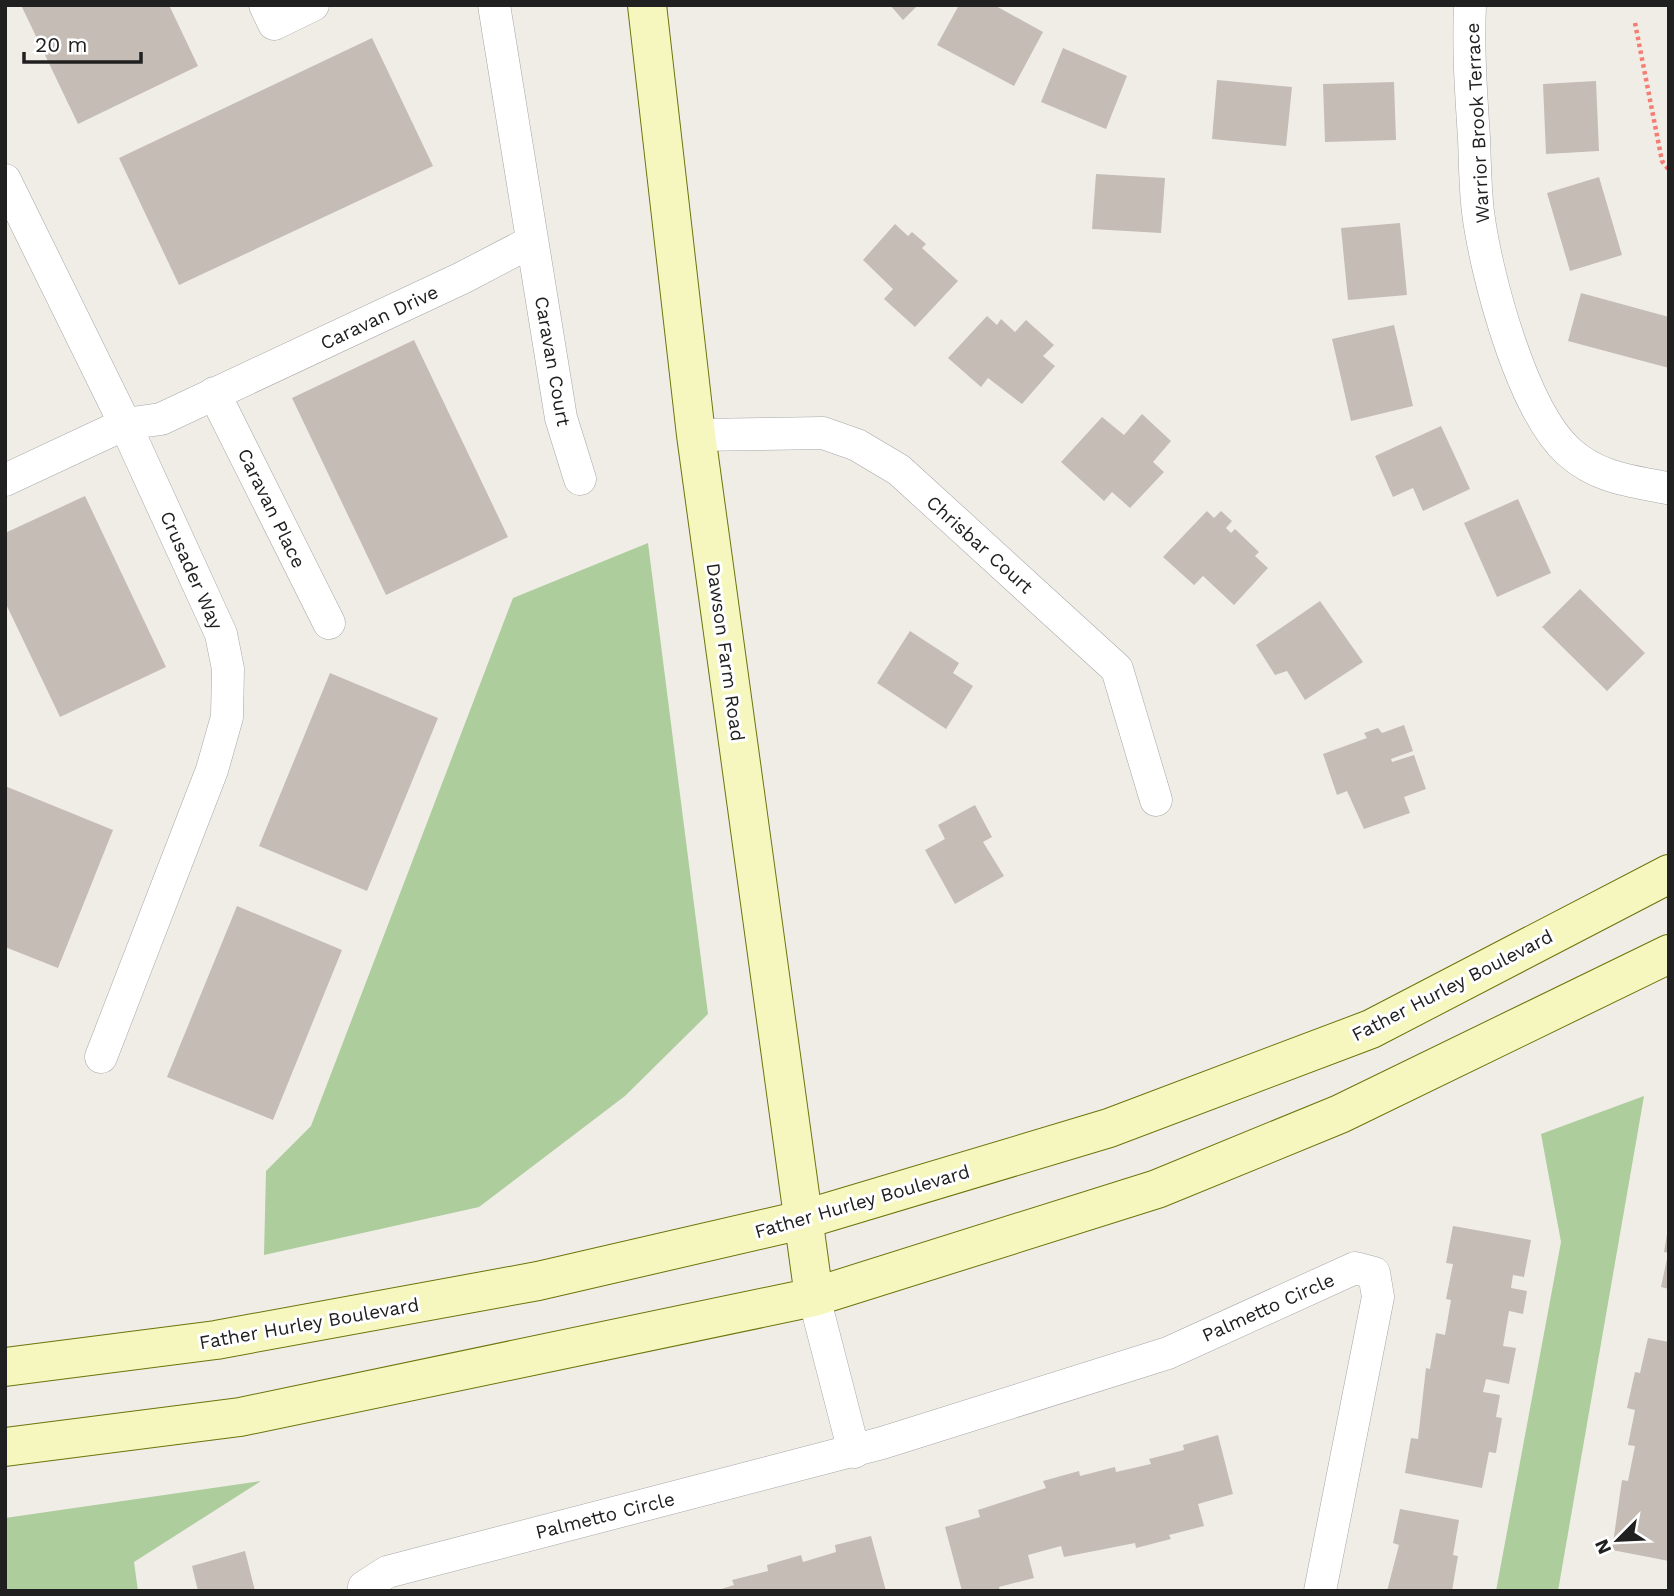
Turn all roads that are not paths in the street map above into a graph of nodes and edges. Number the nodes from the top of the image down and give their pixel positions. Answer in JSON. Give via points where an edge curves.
{"nodes":[{"id":1,"x":265,"y":5,"type":"edge"},
{"id":2,"x":313,"y":5,"type":"edge"},
{"id":3,"x":494,"y":5,"type":"edge"},
{"id":4,"x":647,"y":5,"type":"edge"},
{"id":5,"x":1471,"y":5,"type":"edge"},
{"id":6,"x":5,"y":180,"type":"edge"},
{"id":7,"x":531,"y":242,"type":"junction"},
{"id":8,"x":214,"y":393,"type":"junction"},
{"id":9,"x":125,"y":424,"type":"junction"},
{"id":10,"x":696,"y":435,"type":"junction"},
{"id":11,"x":580,"y":479,"type":"dead end"},
{"id":12,"x":5,"y":480,"type":"edge"},
{"id":13,"x":1667,"y":488,"type":"dead end"},
{"id":14,"x":329,"y":623,"type":"dead end"},
{"id":15,"x":1156,"y":800,"type":"dead end"},
{"id":16,"x":1669,"y":874,"type":"edge"},
{"id":17,"x":1669,"y":954,"type":"edge"},
{"id":18,"x":101,"y":1057,"type":"dead end"},
{"id":19,"x":802,"y":1220,"type":"junction"},
{"id":20,"x":814,"y":1297,"type":"junction"},
{"id":21,"x":5,"y":1367,"type":"edge"},
{"id":22,"x":5,"y":1447,"type":"edge"},
{"id":23,"x":854,"y":1452,"type":"junction"},
{"id":24,"x":364,"y":1591,"type":"edge"},
{"id":25,"x":1320,"y":1591,"type":"edge"}],
"edges":[{"from":1,"to":2,"type":"street","via":[[274,24]]},
{"from":3,"to":7,"type":"street"},
{"from":4,"to":10,"type":"main road","name":"Dawson Farm Road"},
{"from":5,"to":13,"type":"street","name":"Warrior Brook Terrace","via":[[1478,213],[1506,330],[1523,379],[1551,431],[1569,452],[1602,475]]},
{"from":6,"to":9,"type":"street","name":"Crusader Way"},
{"from":7,"to":8,"type":"street","name":"Caravan Drive"},
{"from":7,"to":11,"type":"street","name":"Caravan Court","via":[[561,418]]},
{"from":8,"to":9,"type":"street","name":"Caravan Drive","via":[[160,419]]},
{"from":8,"to":14,"type":"street","name":"Caravan Place"},
{"from":9,"to":12,"type":"street","name":"Caravan Drive"},
{"from":9,"to":18,"type":"street","name":"Crusader Way","via":[[221,634],[228,669],[227,717],[212,770]]},
{"from":10,"to":15,"type":"street","name":"Chrisbar Court","via":[[823,433],[857,444],[900,470],[1117,669]]},
{"from":10,"to":19,"type":"main road","name":"Dawson Farm Road"},
{"from":16,"to":19,"type":"main road","name":"Father Hurley Boulevard","via":[[1371,1029],[1109,1128]]},
{"from":17,"to":20,"type":"main road","via":[[1340,1114],[1157,1189]]},
{"from":19,"to":20,"type":"main road","name":"Dawson Farm Road"},
{"from":19,"to":21,"type":"main road","name":"Father Hurley Boulevard","via":[[511,1286],[216,1340]]},
{"from":20,"to":22,"type":"main road","via":[[240,1417]]},
{"from":20,"to":23,"type":"street"},
{"from":23,"to":24,"type":"street","name":"Palmetto Circle","via":[[387,1572]]},
{"from":23,"to":25,"type":"street","name":"Palmetto Circle","via":[[1168,1353],[1355,1268],[1374,1273],[1378,1297]]}]}
